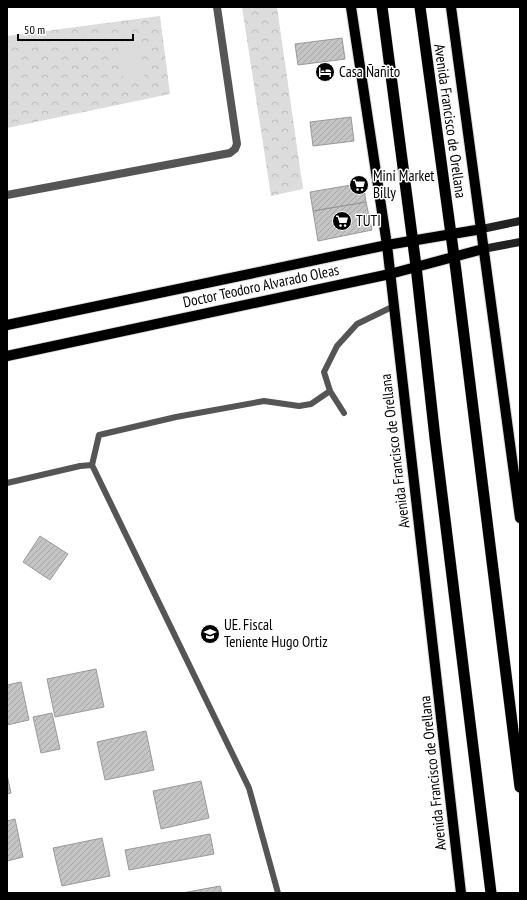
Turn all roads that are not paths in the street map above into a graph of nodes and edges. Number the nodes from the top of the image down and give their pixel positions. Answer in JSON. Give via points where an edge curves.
{"nodes":[{"id":1,"x":217,"y":7,"type":"edge"},
{"id":2,"x":351,"y":7,"type":"edge"},
{"id":3,"x":382,"y":7,"type":"edge"},
{"id":4,"x":420,"y":7,"type":"edge"},
{"id":5,"x":452,"y":7,"type":"edge"},
{"id":6,"x":7,"y":195,"type":"edge"},
{"id":7,"x":520,"y":221,"type":"edge"},
{"id":8,"x":482,"y":229,"type":"junction"},
{"id":9,"x":451,"y":234,"type":"junction"},
{"id":10,"x":412,"y":241,"type":"junction"},
{"id":11,"x":520,"y":242,"type":"edge"},
{"id":12,"x":387,"y":245,"type":"junction"},
{"id":13,"x":484,"y":249,"type":"junction"},
{"id":14,"x":454,"y":258,"type":"junction"},
{"id":15,"x":416,"y":266,"type":"junction"},
{"id":16,"x":390,"y":274,"type":"junction"},
{"id":17,"x":394,"y":306,"type":"junction"},
{"id":18,"x":7,"y":324,"type":"edge"},
{"id":19,"x":7,"y":356,"type":"edge"},
{"id":20,"x":330,"y":391,"type":"junction"},
{"id":21,"x":344,"y":413,"type":"dead end"},
{"id":22,"x":92,"y":465,"type":"junction"},
{"id":23,"x":7,"y":483,"type":"edge"},
{"id":24,"x":520,"y":518,"type":"edge"},
{"id":25,"x":520,"y":787,"type":"edge"},
{"id":26,"x":278,"y":893,"type":"edge"},
{"id":27,"x":461,"y":893,"type":"edge"},
{"id":28,"x":491,"y":893,"type":"edge"}],
"edges":[{"from":1,"to":6,"type":"street","via":[[237,144],[235,149],[230,153]]},
{"from":2,"to":12,"type":"main road","name":"Avenida Francisco de Orellana"},
{"from":3,"to":10,"type":"highway"},
{"from":4,"to":9,"type":"highway","name":"Avenida Francisco de Orellana"},
{"from":5,"to":8,"type":"main road","name":"Avenida Francisco de Orellana"},
{"from":7,"to":8,"type":"main road","name":"Doctor Teodoro Alvarado Oleas"},
{"from":8,"to":9,"type":"main road","name":"Doctor Teodoro Alvarado Oleas"},
{"from":8,"to":13,"type":"main road","name":"Avenida Francisco de Orellana"},
{"from":9,"to":10,"type":"main road","name":"Doctor Teodoro Alvarado Oleas"},
{"from":9,"to":14,"type":"highway","name":"Avenida Francisco de Orellana"},
{"from":10,"to":12,"type":"main road","name":"Doctor Teodoro Alvarado Oleas"},
{"from":10,"to":15,"type":"highway"},
{"from":11,"to":13,"type":"main road","name":"Doctor Teodoro Alvarado Oleas"},
{"from":12,"to":16,"type":"main road","name":"Avenida Francisco de Orellana"},
{"from":12,"to":18,"type":"main road","name":"Doctor Teodoro Alvarado Oleas"},
{"from":13,"to":14,"type":"main road","name":"Doctor Teodoro Alvarado Oleas"},
{"from":13,"to":24,"type":"main road","name":"Avenida Francisco de Orellana"},
{"from":14,"to":15,"type":"main road","name":"Doctor Teodoro Alvarado Oleas"},
{"from":14,"to":25,"type":"highway","name":"Avenida Francisco de Orellana"},
{"from":15,"to":16,"type":"main road","name":"Doctor Teodoro Alvarado Oleas"},
{"from":15,"to":28,"type":"highway"},
{"from":16,"to":17,"type":"main road","name":"Avenida Francisco de Orellana"},
{"from":16,"to":19,"type":"main road","name":"Doctor Teodoro Alvarado Oleas"},
{"from":17,"to":20,"type":"lane","via":[[357,324],[337,346],[324,372]]},
{"from":17,"to":27,"type":"main road","name":"Avenida Francisco de Orellana"},
{"from":20,"to":21,"type":"lane"},
{"from":20,"to":22,"type":"lane","via":[[311,404],[300,406],[264,401],[176,417],[99,435]]},
{"from":22,"to":23,"type":"lane"},
{"from":22,"to":26,"type":"lane","via":[[249,788]]}]}
